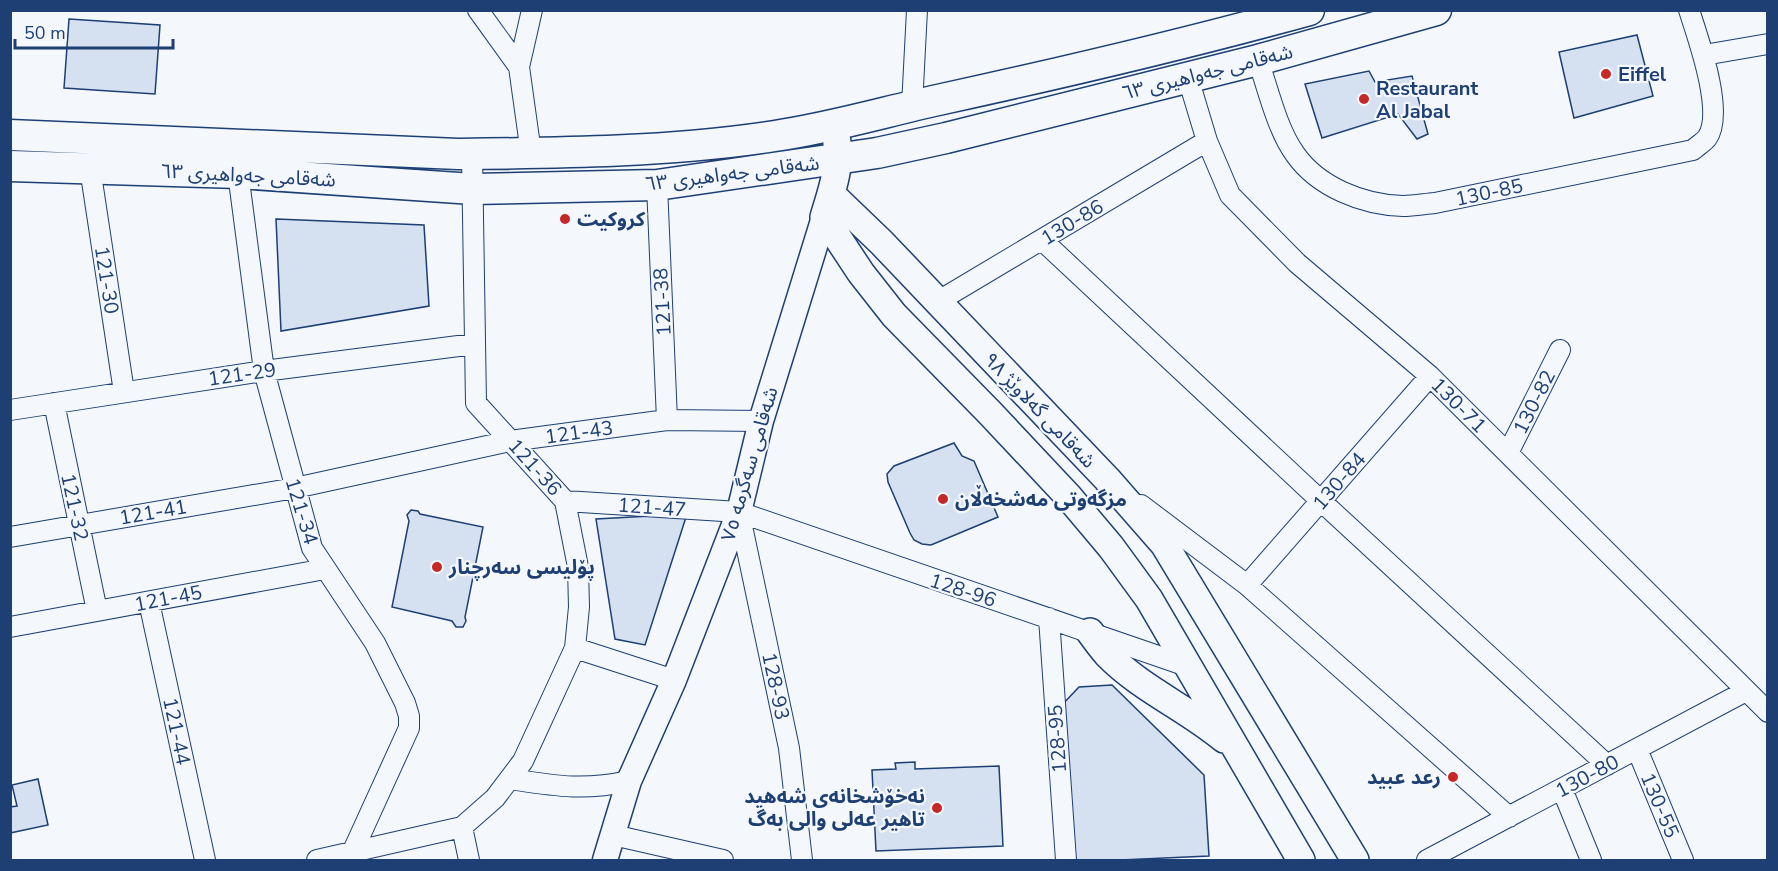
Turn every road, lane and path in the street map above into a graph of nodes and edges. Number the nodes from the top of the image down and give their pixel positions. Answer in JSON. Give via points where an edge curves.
{"nodes":[{"id":1,"x":478,"y":10,"type":"edge"},
{"id":2,"x":532,"y":10,"type":"edge"},
{"id":3,"x":917,"y":10,"type":"edge"},
{"id":4,"x":1436,"y":10,"type":"edge"},
{"id":5,"x":1689,"y":10,"type":"edge"},
{"id":6,"x":1291,"y":13,"type":"edge"},
{"id":7,"x":1767,"y":44,"type":"edge"},
{"id":8,"x":1704,"y":55,"type":"junction"},
{"id":9,"x":1258,"y":60,"type":"junction"},
{"id":10,"x":519,"y":67,"type":"junction"},
{"id":11,"x":1188,"y":78,"type":"junction"},
{"id":12,"x":912,"y":106,"type":"junction"},
{"id":13,"x":834,"y":126,"type":"junction"},
{"id":14,"x":10,"y":135,"type":"edge"},
{"id":15,"x":1207,"y":141,"type":"junction"},
{"id":16,"x":531,"y":153,"type":"junction"},
{"id":17,"x":472,"y":154,"type":"junction"},
{"id":18,"x":839,"y":159,"type":"junction"},
{"id":19,"x":10,"y":166,"type":"edge"},
{"id":20,"x":90,"y":168,"type":"junction"},
{"id":21,"x":238,"y":172,"type":"junction"},
{"id":22,"x":657,"y":185,"type":"junction"},
{"id":23,"x":473,"y":189,"type":"junction"},
{"id":24,"x":828,"y":206,"type":"junction"},
{"id":25,"x":1042,"y":240,"type":"junction"},
{"id":26,"x":937,"y":302,"type":"junction"},
{"id":27,"x":474,"y":344,"type":"junction"},
{"id":28,"x":1560,"y":350,"type":"dead end"},
{"id":29,"x":264,"y":371,"type":"junction"},
{"id":30,"x":1430,"y":376,"type":"junction"},
{"id":31,"x":1017,"y":387,"type":"junction"},
{"id":32,"x":124,"y":392,"type":"junction"},
{"id":33,"x":54,"y":403,"type":"junction"},
{"id":34,"x":10,"y":410,"type":"edge"},
{"id":35,"x":991,"y":414,"type":"junction"},
{"id":36,"x":668,"y":420,"type":"junction"},
{"id":37,"x":761,"y":421,"type":"junction"},
{"id":38,"x":510,"y":441,"type":"junction"},
{"id":39,"x":1508,"y":453,"type":"junction"},
{"id":40,"x":1107,"y":479,"type":"junction"},
{"id":41,"x":294,"y":488,"type":"junction"},
{"id":42,"x":565,"y":501,"type":"junction"},
{"id":43,"x":1321,"y":501,"type":"junction"},
{"id":44,"x":739,"y":512,"type":"junction"},
{"id":45,"x":78,"y":525,"type":"junction"},
{"id":46,"x":10,"y":537,"type":"edge"},
{"id":47,"x":325,"y":569,"type":"junction"},
{"id":48,"x":1247,"y":585,"type":"junction"},
{"id":49,"x":149,"y":602,"type":"junction"},
{"id":50,"x":97,"y":611,"type":"junction"},
{"id":51,"x":1049,"y":618,"type":"junction"},
{"id":52,"x":10,"y":627,"type":"edge"},
{"id":53,"x":1090,"y":632,"type":"junction"},
{"id":54,"x":574,"y":648,"type":"junction"},
{"id":55,"x":1226,"y":648,"type":"junction"},
{"id":56,"x":1188,"y":666,"type":"junction"},
{"id":57,"x":674,"y":680,"type":"junction"},
{"id":58,"x":1746,"y":691,"type":"junction"},
{"id":59,"x":1767,"y":710,"type":"edge"},
{"id":60,"x":1637,"y":749,"type":"junction"},
{"id":61,"x":1239,"y":754,"type":"junction"},
{"id":62,"x":1607,"y":765,"type":"junction"},
{"id":63,"x":510,"y":779,"type":"junction"},
{"id":64,"x":629,"y":781,"type":"junction"},
{"id":65,"x":1562,"y":789,"type":"junction"},
{"id":66,"x":1509,"y":817,"type":"junction"},
{"id":67,"x":462,"y":827,"type":"junction"},
{"id":68,"x":613,"y":835,"type":"junction"},
{"id":69,"x":352,"y":853,"type":"junction"},
{"id":70,"x":205,"y":861,"type":"edge"},
{"id":71,"x":317,"y":861,"type":"edge"},
{"id":72,"x":469,"y":861,"type":"edge"},
{"id":73,"x":605,"y":861,"type":"edge"},
{"id":74,"x":723,"y":861,"type":"edge"},
{"id":75,"x":802,"y":861,"type":"edge"},
{"id":76,"x":1066,"y":861,"type":"edge"},
{"id":77,"x":1301,"y":861,"type":"edge"},
{"id":78,"x":1355,"y":861,"type":"edge"},
{"id":79,"x":1427,"y":861,"type":"edge"},
{"id":80,"x":1591,"y":861,"type":"edge"},
{"id":81,"x":1683,"y":861,"type":"edge"}],
"edges":[{"from":1,"to":10,"type":"street"},
{"from":2,"to":10,"type":"street"},
{"from":3,"to":12,"type":"street"},
{"from":4,"to":9,"type":"main road","name":"شەقامی جەواهیری ٦٣"},
{"from":5,"to":8,"type":"street","name":"130-85"},
{"from":6,"to":12,"type":"main road","name":"شەقامی جەواهیری ٦٣","via":[[1061,73]]},
{"from":7,"to":8,"type":"street"},
{"from":8,"to":9,"type":"street","name":"130-85","via":[[1715,118],[1707,138],[1693,150],[1435,203],[1403,206],[1372,202],[1343,192],[1313,174],[1294,153],[1278,120]]},
{"from":9,"to":11,"type":"main road","name":"شەقامی جەواهیری ٦٣"},
{"from":10,"to":16,"type":"street"},
{"from":11,"to":15,"type":"street","name":"130-71"},
{"from":11,"to":18,"type":"main road","name":"شەقامی جەواهیری ٦٣","via":[[946,138]]},
{"from":12,"to":13,"type":"main road","name":"شەقامی جەواهیری ٦٣"},
{"from":13,"to":16,"type":"main road","name":"شەقامی جەواهیری ٦٣","via":[[695,145]]},
{"from":13,"to":18,"type":"main road","name":"شەقامی سەگرمە ٧٥"},
{"from":14,"to":17,"type":"main road","name":"شەقامی جەواهیری ٦٣"},
{"from":15,"to":25,"type":"street","name":"130-86"},
{"from":15,"to":30,"type":"street","name":"130-71","via":[[1230,195],[1298,263]]},
{"from":16,"to":17,"type":"main road","name":"شەقامی جەواهیری ٦٣"},
{"from":17,"to":23,"type":"street","name":"121-36"},
{"from":18,"to":22,"type":"main road","name":"شەقامی جەواهیری ٦٣"},
{"from":18,"to":24,"type":"main road","name":"شەقامی سەگرمە ٧٥"},
{"from":19,"to":20,"type":"main road","name":"شەقامی جەواهیری ٦٣"},
{"from":20,"to":21,"type":"main road","name":"شەقامی جەواهیری ٦٣"},
{"from":20,"to":32,"type":"street","name":"121-30"},
{"from":21,"to":23,"type":"main road","name":"شەقامی جەواهیری ٦٣"},
{"from":21,"to":29,"type":"street","name":"121-34"},
{"from":22,"to":23,"type":"main road","name":"شەقامی جەواهیری ٦٣"},
{"from":22,"to":36,"type":"street","name":"121-38"},
{"from":23,"to":27,"type":"street","name":"121-36"},
{"from":24,"to":26,"type":"main road","name":"شەقامی گەلاوێژ ٩٨","via":[[882,243]]},
{"from":24,"to":35,"type":"main road","name":"شەقامی گەلاوێژ ٩٨","via":[[875,292]]},
{"from":24,"to":37,"type":"street","name":"شەقامی سەگرمە ٧٥"},
{"from":25,"to":26,"type":"street","name":"130-86"},
{"from":25,"to":43,"type":"street"},
{"from":26,"to":31,"type":"main road","name":"شەقامی گەلاوێژ ٩٨"},
{"from":27,"to":29,"type":"street","name":"121-29"},
{"from":27,"to":38,"type":"street","name":"121-36","via":[[476,403]]},
{"from":28,"to":39,"type":"street","name":"130-82"},
{"from":29,"to":32,"type":"street","name":"121-29"},
{"from":29,"to":41,"type":"street","name":"121-34"},
{"from":30,"to":39,"type":"street","name":"130-71"},
{"from":30,"to":43,"type":"street","name":"130-84"},
{"from":31,"to":35,"type":"main road"},
{"from":31,"to":40,"type":"main road","name":"شەقامی گەلاوێژ ٩٨"},
{"from":32,"to":33,"type":"street","name":"121-29"},
{"from":33,"to":34,"type":"street","name":"121-29"},
{"from":33,"to":45,"type":"street","name":"121-32"},
{"from":35,"to":56,"type":"main road","name":"شەقامی گەلاوێژ ٩٨","via":[[1111,547],[1149,599]]},
{"from":36,"to":37,"type":"street","name":"121-43"},
{"from":36,"to":38,"type":"street","name":"121-43"},
{"from":37,"to":44,"type":"street","name":"شەقامی سەگرمە ٧٥"},
{"from":38,"to":41,"type":"street","name":"121-43"},
{"from":38,"to":42,"type":"street","name":"121-36"},
{"from":39,"to":58,"type":"street","name":"130-71"},
{"from":40,"to":48,"type":"street"},
{"from":40,"to":55,"type":"main road","name":"شەقامی گەلاوێژ ٩٨","via":[[1164,544]]},
{"from":41,"to":45,"type":"street","name":"121-41"},
{"from":41,"to":47,"type":"street","name":"121-34","via":[[312,548]]},
{"from":42,"to":44,"type":"street","name":"121-47"},
{"from":42,"to":54,"type":"street","name":"121-36","via":[[578,567]]},
{"from":43,"to":48,"type":"street","name":"130-84"},
{"from":43,"to":62,"type":"street"},
{"from":44,"to":51,"type":"street","name":"128-96"},
{"from":44,"to":57,"type":"street","name":"شەقامی سەگرمە ٧٥"},
{"from":44,"to":75,"type":"street","name":"128-93","via":[[789,748]]},
{"from":45,"to":46,"type":"street","name":"121-41"},
{"from":45,"to":50,"type":"street","name":"121-32"},
{"from":47,"to":49,"type":"street","name":"121-45"},
{"from":47,"to":69,"type":"street","name":"121-34","via":[[375,643],[409,716],[409,728]]},
{"from":48,"to":66,"type":"street"},
{"from":49,"to":50,"type":"street","name":"121-45"},
{"from":49,"to":70,"type":"street","name":"121-44"},
{"from":50,"to":52,"type":"street","name":"121-45"},
{"from":51,"to":53,"type":"street","name":"128-96"},
{"from":51,"to":76,"type":"street","name":"128-95"},
{"from":53,"to":56,"type":"street","name":"128-96"},
{"from":53,"to":61,"type":"main road","via":[[1126,671],[1206,724]]},
{"from":54,"to":57,"type":"street"},
{"from":54,"to":63,"type":"street","name":"121-36","via":[[523,761]]},
{"from":55,"to":56,"type":"main road"},
{"from":55,"to":78,"type":"main road","name":"شەقامی گەلاوێژ ٩٨"},
{"from":56,"to":61,"type":"main road","name":"شەقامی گەلاوێژ ٩٨"},
{"from":57,"to":64,"type":"street","name":"شەقامی سەگرمە ٧٥"},
{"from":58,"to":59,"type":"street","name":"130-71"},
{"from":58,"to":60,"type":"street","name":"130-80"},
{"from":60,"to":62,"type":"street","name":"130-80"},
{"from":60,"to":81,"type":"street","name":"130-55"},
{"from":61,"to":77,"type":"main road","name":"شەقامی گەلاوێژ ٩٨"},
{"from":62,"to":65,"type":"street","name":"130-80"},
{"from":63,"to":64,"type":"street","via":[[584,788]]},
{"from":63,"to":67,"type":"street","name":"121-36"},
{"from":64,"to":68,"type":"street","name":"شەقامی سەگرمە ٧٥"},
{"from":65,"to":66,"type":"street","name":"130-80"},
{"from":65,"to":80,"type":"street"},
{"from":66,"to":79,"type":"street","name":"130-80"},
{"from":67,"to":69,"type":"street"},
{"from":67,"to":72,"type":"street"},
{"from":68,"to":73,"type":"street","name":"شەقامی سەگرمە ٧٥"},
{"from":68,"to":74,"type":"street"},
{"from":69,"to":71,"type":"street"}]}
